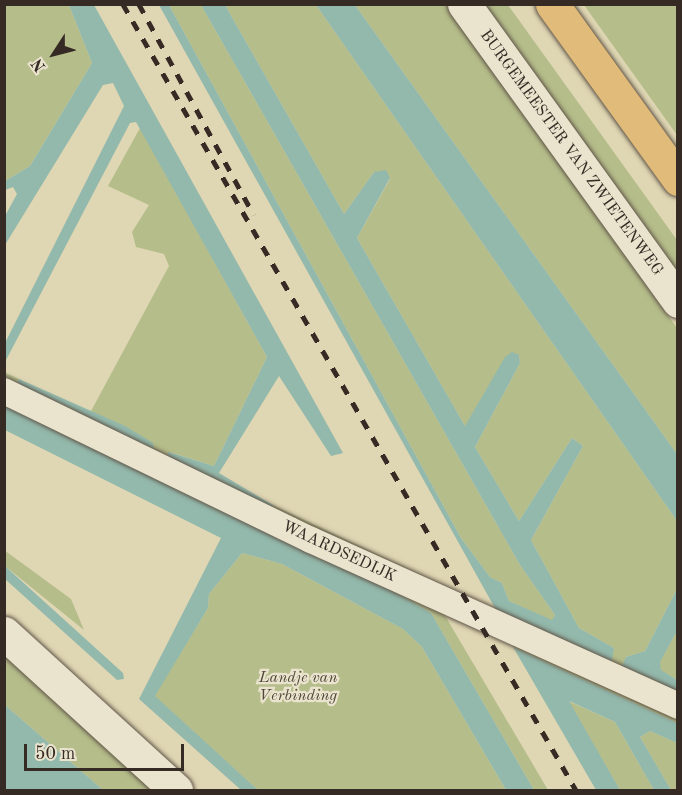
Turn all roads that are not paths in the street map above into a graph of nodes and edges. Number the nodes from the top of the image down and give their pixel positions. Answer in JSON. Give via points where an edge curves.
{"nodes":[{"id":1,"x":464,"y":4,"type":"edge"},
{"id":2,"x":552,"y":4,"type":"edge"},
{"id":3,"x":678,"y":179,"type":"edge"},
{"id":4,"x":678,"y":301,"type":"edge"},
{"id":5,"x":4,"y":391,"type":"edge"},
{"id":6,"x":4,"y":633,"type":"edge"},
{"id":7,"x":678,"y":706,"type":"edge"},
{"id":8,"x":176,"y":790,"type":"edge"}],
"edges":[{"from":1,"to":4,"type":"main road","name":"BURGEMEESTER VAN ZWIETENWEG"},
{"from":2,"to":3,"type":"highway"},
{"from":5,"to":7,"type":"street","name":"WAARDSEDIJK","via":[[311,540]]},
{"from":6,"to":8,"type":"main road"}]}
